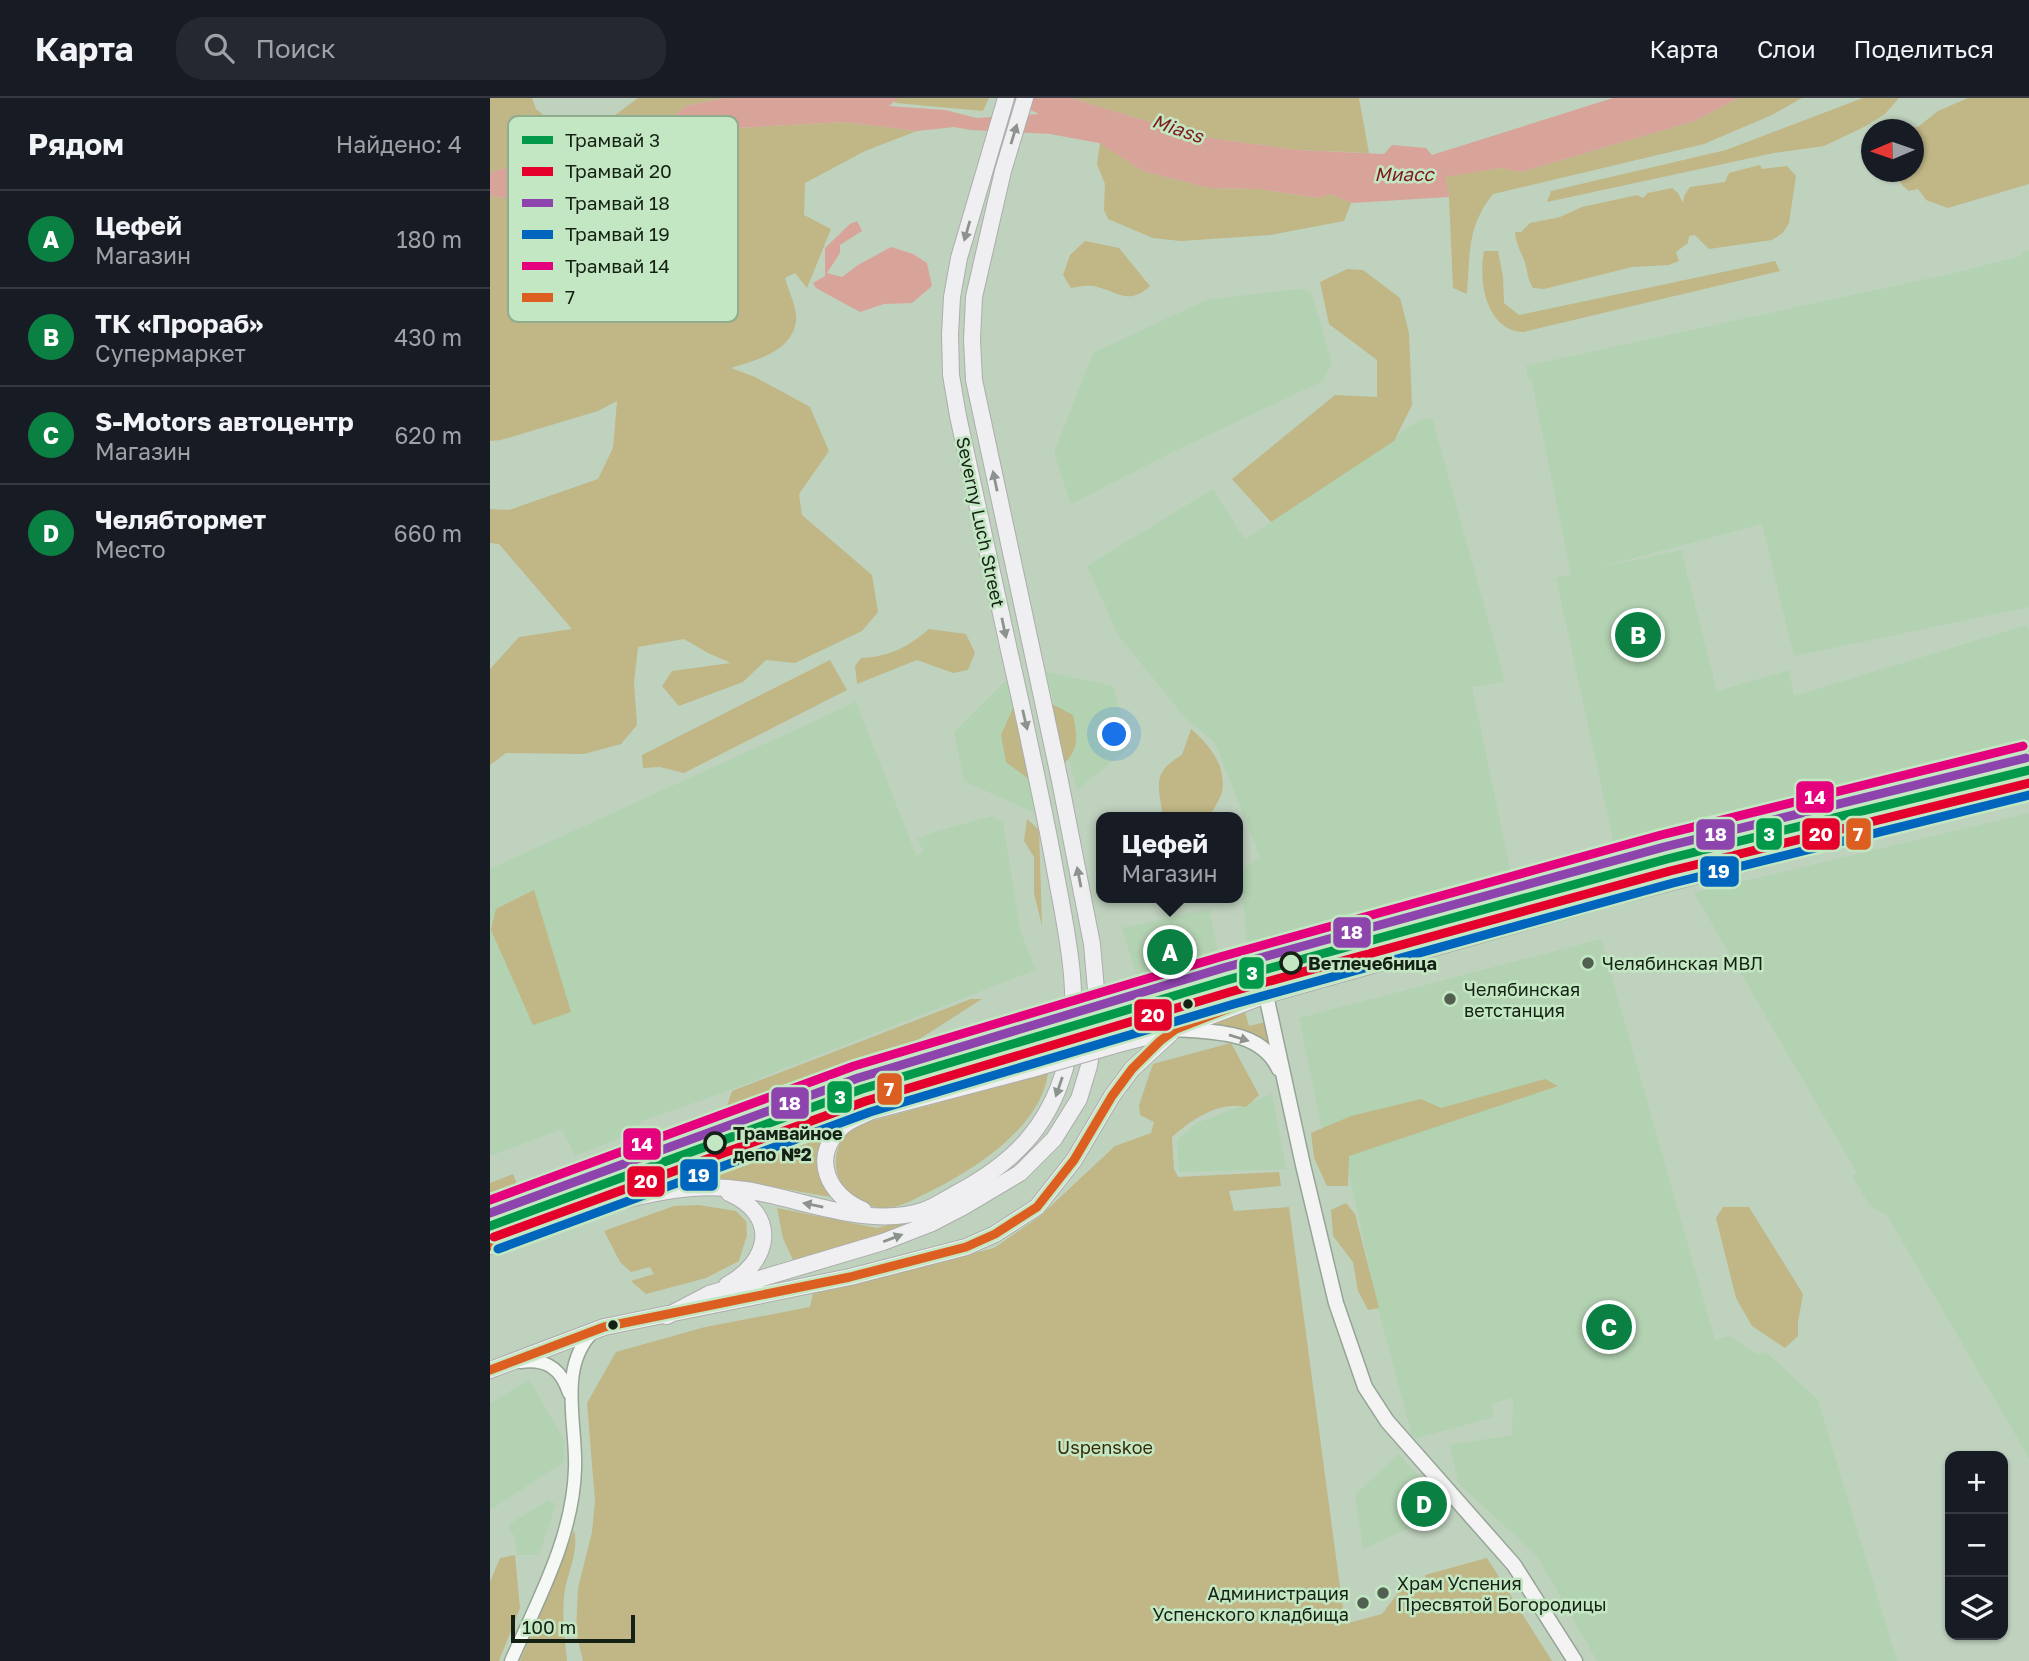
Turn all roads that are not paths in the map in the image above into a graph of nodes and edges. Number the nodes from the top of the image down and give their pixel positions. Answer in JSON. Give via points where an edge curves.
{"nodes":[{"id":1,"x":1006,"y":98,"type":"edge"},
{"id":2,"x":1025,"y":98,"type":"edge"},
{"id":3,"x":2029,"y":776,"type":"edge"},
{"id":4,"x":2029,"y":790,"type":"edge"},
{"id":5,"x":1265,"y":987,"type":"junction"},
{"id":6,"x":1175,"y":1029,"type":"junction"},
{"id":7,"x":1284,"y":1080,"type":"junction"},
{"id":8,"x":702,"y":1186,"type":"junction"},
{"id":9,"x":589,"y":1209,"type":"junction"},
{"id":10,"x":888,"y":1217,"type":"junction"},
{"id":11,"x":490,"y":1246,"type":"edge"},
{"id":12,"x":709,"y":1294,"type":"junction"},
{"id":13,"x":667,"y":1316,"type":"junction"},
{"id":14,"x":597,"y":1328,"type":"junction"},
{"id":15,"x":495,"y":1368,"type":"edge"},
{"id":16,"x":572,"y":1399,"type":"junction"},
{"id":17,"x":511,"y":1661,"type":"edge"},
{"id":18,"x":1575,"y":1661,"type":"edge"}],
"edges":[{"from":1,"to":10,"type":"main road","name":"Severny Luch Street","one_way":true,"via":[[959,258],[952,297],[951,374],[1043,802],[1069,947],[1072,1035],[1056,1096],[1038,1129],[1008,1161],[924,1210]]},
{"from":12,"to":2,"type":"main road","name":"Severny Luch Street","one_way":true,"via":[[932,1223],[1020,1173],[1054,1139],[1079,1099],[1089,1066],[1095,1031],[1092,944],[974,380],[974,297]]},
{"from":3,"to":5,"type":"main road","via":[[1502,909]]},
{"from":4,"to":5,"type":"main road"},
{"from":5,"to":6,"type":"main road"},
{"from":5,"to":7,"type":"main road"},
{"from":5,"to":9,"type":"main road","bridge":true,"via":[[889,1089]]},
{"from":6,"to":7,"type":"main road","one_way":true,"via":[[1249,1040],[1264,1048]]},
{"from":6,"to":10,"type":"main road","bridge":true,"via":[[855,1118],[831,1141],[826,1157],[832,1188],[848,1203]]},
{"from":6,"to":13,"type":"main road","via":[[1132,1069],[1074,1160],[1037,1207],[1007,1227],[966,1247]]},
{"from":7,"to":18,"type":"main road","via":[[1336,1303],[1365,1387],[1387,1421],[1514,1565]]},
{"from":8,"to":9,"type":"main road"},
{"from":10,"to":8,"type":"main road","one_way":true,"via":[[744,1189]]},
{"from":8,"to":12,"type":"main road","via":[[747,1201],[765,1229],[752,1265]]},
{"from":9,"to":11,"type":"main road"},
{"from":12,"to":13,"type":"main road"},
{"from":13,"to":14,"type":"main road"},
{"from":14,"to":15,"type":"main road"},
{"from":14,"to":16,"type":"street","via":[[578,1350]]},
{"from":15,"to":16,"type":"street","via":[[530,1361],[550,1364],[560,1372]]},
{"from":16,"to":17,"type":"street","via":[[575,1469],[570,1515]]}]}
